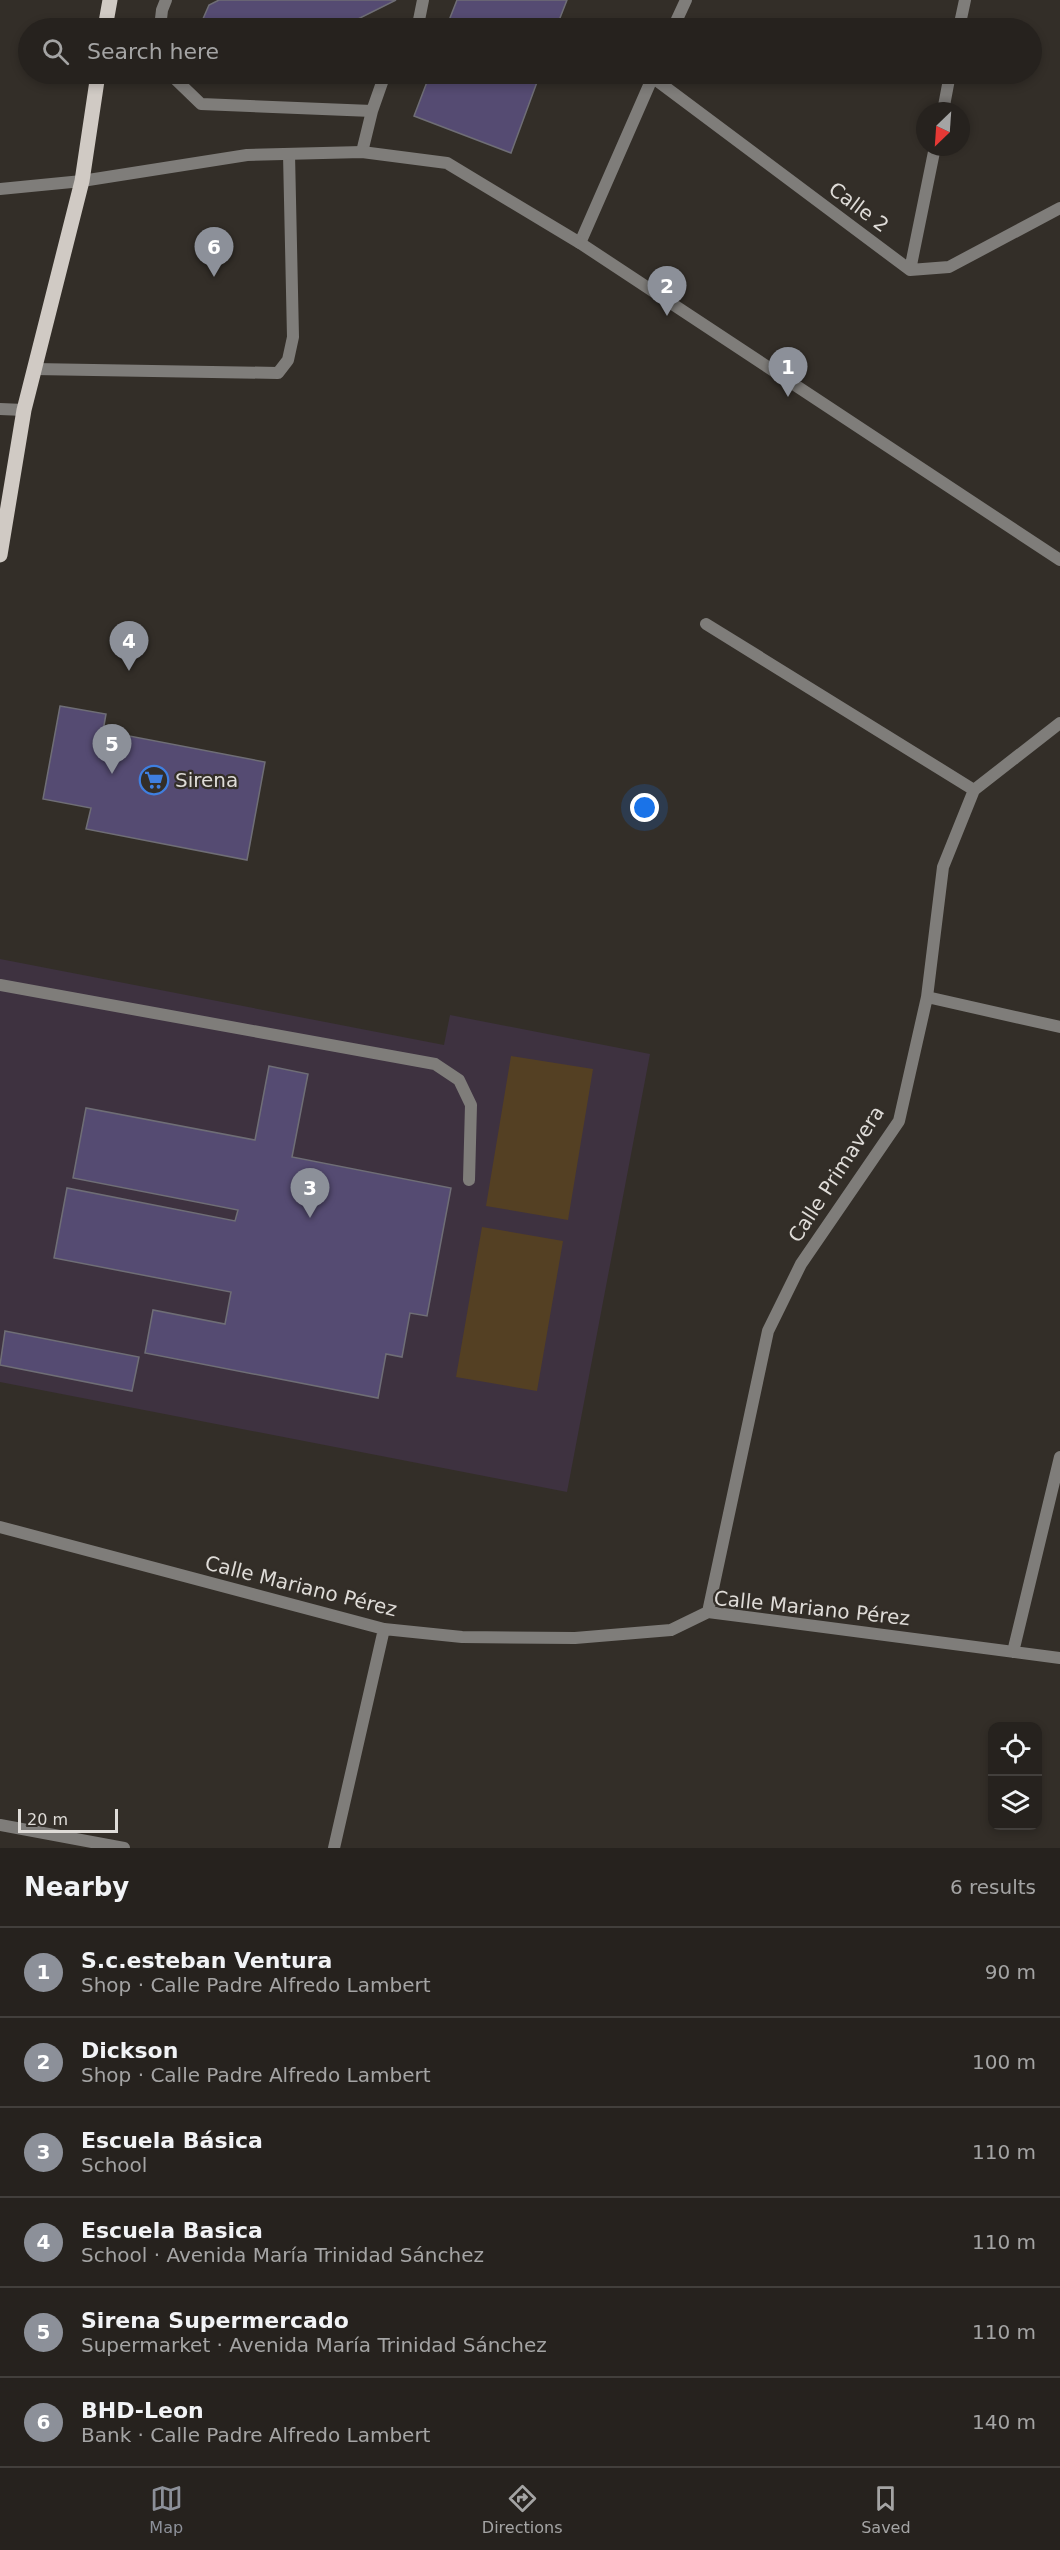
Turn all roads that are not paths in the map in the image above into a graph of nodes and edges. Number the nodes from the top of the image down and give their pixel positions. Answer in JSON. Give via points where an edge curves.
{"nodes":[{"id":1,"x":110,"y":0,"type":"edge"},
{"id":2,"x":166,"y":0,"type":"edge"},
{"id":3,"x":423,"y":0,"type":"edge"},
{"id":4,"x":686,"y":0,"type":"edge"},
{"id":5,"x":965,"y":0,"type":"edge"},
{"id":6,"x":107,"y":18,"type":"edge"},
{"id":7,"x":161,"y":18,"type":"edge"},
{"id":8,"x":420,"y":18,"type":"edge"},
{"id":9,"x":678,"y":18,"type":"edge"},
{"id":10,"x":961,"y":18,"type":"edge"},
{"id":11,"x":97,"y":84,"type":"edge"},
{"id":12,"x":180,"y":84,"type":"edge"},
{"id":13,"x":381,"y":84,"type":"edge"},
{"id":14,"x":649,"y":84,"type":"edge"},
{"id":15,"x":665,"y":84,"type":"edge"},
{"id":16,"x":948,"y":84,"type":"edge"},
{"id":17,"x":945,"y":102,"type":"edge"},
{"id":18,"x":372,"y":111,"type":"junction"},
{"id":19,"x":362,"y":152,"type":"junction"},
{"id":20,"x":289,"y":154,"type":"junction"},
{"id":21,"x":933,"y":156,"type":"edge"},
{"id":22,"x":82,"y":181,"type":"junction"},
{"id":23,"x":0,"y":189,"type":"edge"},
{"id":24,"x":1060,"y":208,"type":"edge"},
{"id":25,"x":580,"y":243,"type":"junction"},
{"id":26,"x":910,"y":270,"type":"junction"},
{"id":27,"x":34,"y":369,"type":"junction"},
{"id":28,"x":0,"y":409,"type":"edge"},
{"id":29,"x":24,"y":410,"type":"junction"},
{"id":30,"x":0,"y":555,"type":"edge"},
{"id":31,"x":1060,"y":560,"type":"edge"},
{"id":32,"x":706,"y":624,"type":"dead end"},
{"id":33,"x":1060,"y":723,"type":"edge"},
{"id":34,"x":974,"y":790,"type":"junction"},
{"id":35,"x":0,"y":985,"type":"edge"},
{"id":36,"x":927,"y":997,"type":"junction"},
{"id":37,"x":1060,"y":1027,"type":"edge"},
{"id":38,"x":469,"y":1180,"type":"dead end"},
{"id":39,"x":1060,"y":1456,"type":"edge"},
{"id":40,"x":0,"y":1527,"type":"edge"},
{"id":41,"x":708,"y":1612,"type":"junction"},
{"id":42,"x":384,"y":1629,"type":"junction"},
{"id":43,"x":1013,"y":1652,"type":"junction"},
{"id":44,"x":1060,"y":1658,"type":"edge"},
{"id":45,"x":0,"y":1825,"type":"edge"},
{"id":46,"x":124,"y":1848,"type":"edge"},
{"id":47,"x":334,"y":1848,"type":"edge"}],
"edges":[{"from":1,"to":6,"type":"main road"},
{"from":2,"to":7,"type":"street"},
{"from":3,"to":8,"type":"street"},
{"from":4,"to":9,"type":"street"},
{"from":5,"to":10,"type":"street"},
{"from":11,"to":22,"type":"main road"},
{"from":12,"to":18,"type":"street","via":[[201,104]]},
{"from":13,"to":18,"type":"street"},
{"from":14,"to":25,"type":"street"},
{"from":15,"to":26,"type":"street","name":"Calle 2"},
{"from":16,"to":17,"type":"street"},
{"from":18,"to":19,"type":"street"},
{"from":19,"to":20,"type":"street"},
{"from":19,"to":25,"type":"street","via":[[447,163]]},
{"from":20,"to":22,"type":"street","via":[[247,155]]},
{"from":20,"to":27,"type":"street","via":[[293,337],[288,360],[278,373]]},
{"from":21,"to":26,"type":"street"},
{"from":22,"to":23,"type":"street"},
{"from":22,"to":27,"type":"main road"},
{"from":24,"to":26,"type":"street","via":[[949,267]]},
{"from":25,"to":31,"type":"street"},
{"from":27,"to":29,"type":"main road"},
{"from":28,"to":29,"type":"street"},
{"from":29,"to":30,"type":"main road"},
{"from":32,"to":34,"type":"street"},
{"from":33,"to":34,"type":"street"},
{"from":34,"to":36,"type":"street","name":"Calle Primavera","via":[[943,867]]},
{"from":35,"to":38,"type":"street","via":[[435,1064],[459,1080],[471,1105]]},
{"from":36,"to":37,"type":"street"},
{"from":36,"to":41,"type":"street","name":"Calle Primavera","via":[[899,1122],[801,1264],[768,1331]]},
{"from":39,"to":43,"type":"street"},
{"from":40,"to":42,"type":"street","name":"Calle Mariano Pérez"},
{"from":41,"to":42,"type":"street","name":"Calle Mariano Pérez","via":[[671,1630],[575,1638],[462,1637]]},
{"from":41,"to":43,"type":"street","name":"Calle Mariano Pérez"},
{"from":42,"to":47,"type":"street"},
{"from":43,"to":44,"type":"street","name":"Calle Mariano Pérez"},
{"from":45,"to":46,"type":"street"}]}
